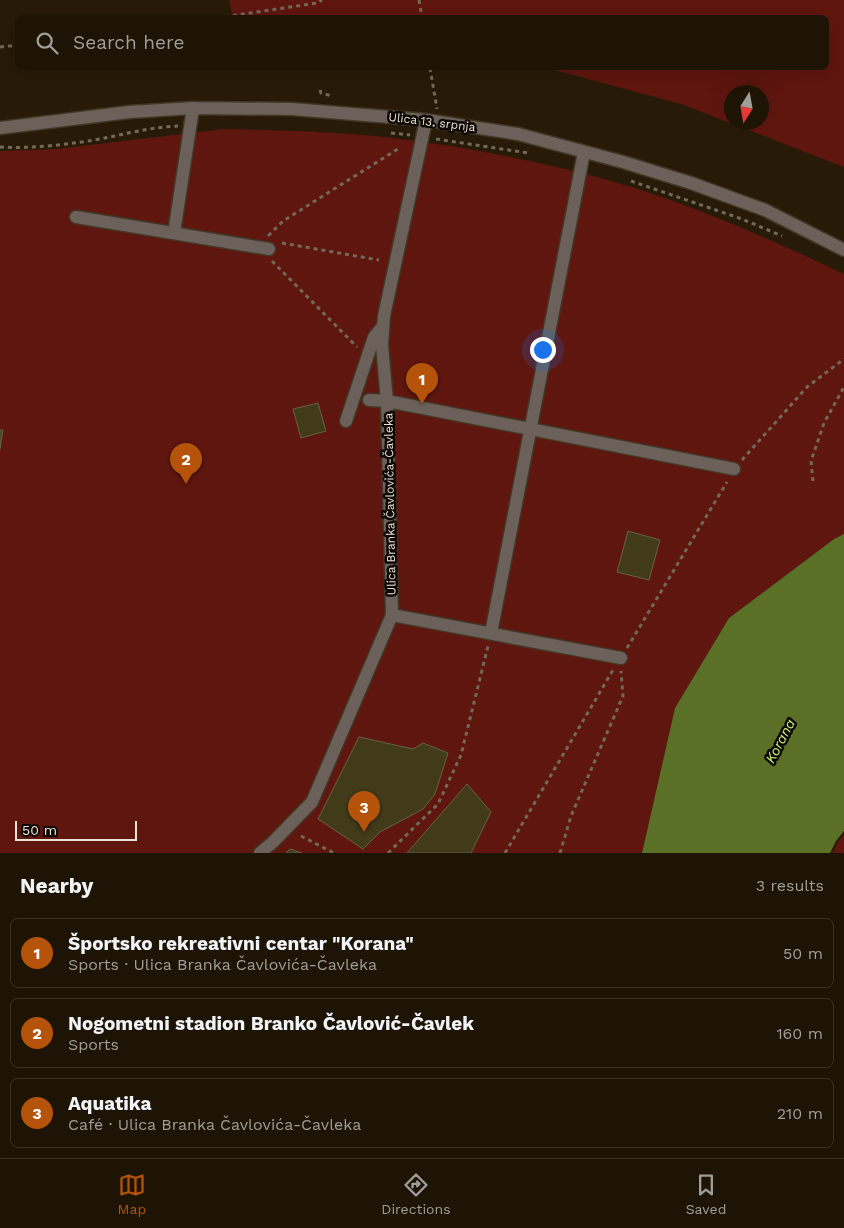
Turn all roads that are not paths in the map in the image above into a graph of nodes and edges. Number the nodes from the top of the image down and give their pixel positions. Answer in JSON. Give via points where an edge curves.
{"nodes":[{"id":1,"x":193,"y":108,"type":"junction"},
{"id":2,"x":432,"y":121,"type":"junction"},
{"id":3,"x":0,"y":128,"type":"edge"},
{"id":4,"x":584,"y":152,"type":"junction"},
{"id":5,"x":76,"y":217,"type":"dead end"},
{"id":6,"x":174,"y":233,"type":"junction"},
{"id":7,"x":270,"y":245,"type":"road end"},
{"id":8,"x":844,"y":250,"type":"edge"},
{"id":9,"x":383,"y":326,"type":"junction"},
{"id":10,"x":369,"y":400,"type":"dead end"},
{"id":11,"x":388,"y":401,"type":"junction"},
{"id":12,"x":346,"y":421,"type":"dead end"},
{"id":13,"x":531,"y":430,"type":"junction"},
{"id":14,"x":734,"y":470,"type":"road end"},
{"id":15,"x":392,"y":615,"type":"junction"},
{"id":16,"x":491,"y":633,"type":"junction"},
{"id":17,"x":620,"y":658,"type":"road end"},
{"id":18,"x":260,"y":853,"type":"edge"}],
"edges":[{"from":1,"to":2,"type":"street","name":"Ulica 13. srpnja","via":[[292,109]]},
{"from":1,"to":3,"type":"street","name":"Ulica 13. srpnja","via":[[129,112]]},
{"from":1,"to":6,"type":"street"},
{"from":2,"to":4,"type":"street","name":"Ulica 13. srpnja","via":[[518,134]]},
{"from":2,"to":9,"type":"street","name":"Ulica Branka Čavlovića-Čavleka"},
{"from":4,"to":8,"type":"street","name":"Ulica 13. srpnja","via":[[691,183],[765,210]]},
{"from":4,"to":13,"type":"street"},
{"from":5,"to":6,"type":"street"},
{"from":6,"to":7,"type":"street"},
{"from":9,"to":11,"type":"street","name":"Ulica Branka Čavlovića-Čavleka"},
{"from":9,"to":12,"type":"street","via":[[374,336]]},
{"from":10,"to":11,"type":"street"},
{"from":11,"to":13,"type":"street"},
{"from":11,"to":15,"type":"street","name":"Ulica Branka Čavlovića-Čavleka"},
{"from":13,"to":14,"type":"street"},
{"from":13,"to":16,"type":"street"},
{"from":15,"to":16,"type":"street"},
{"from":15,"to":18,"type":"street","name":"Ulica Branka Čavlovića-Čavleka","via":[[312,802]]},
{"from":16,"to":17,"type":"street"}]}
